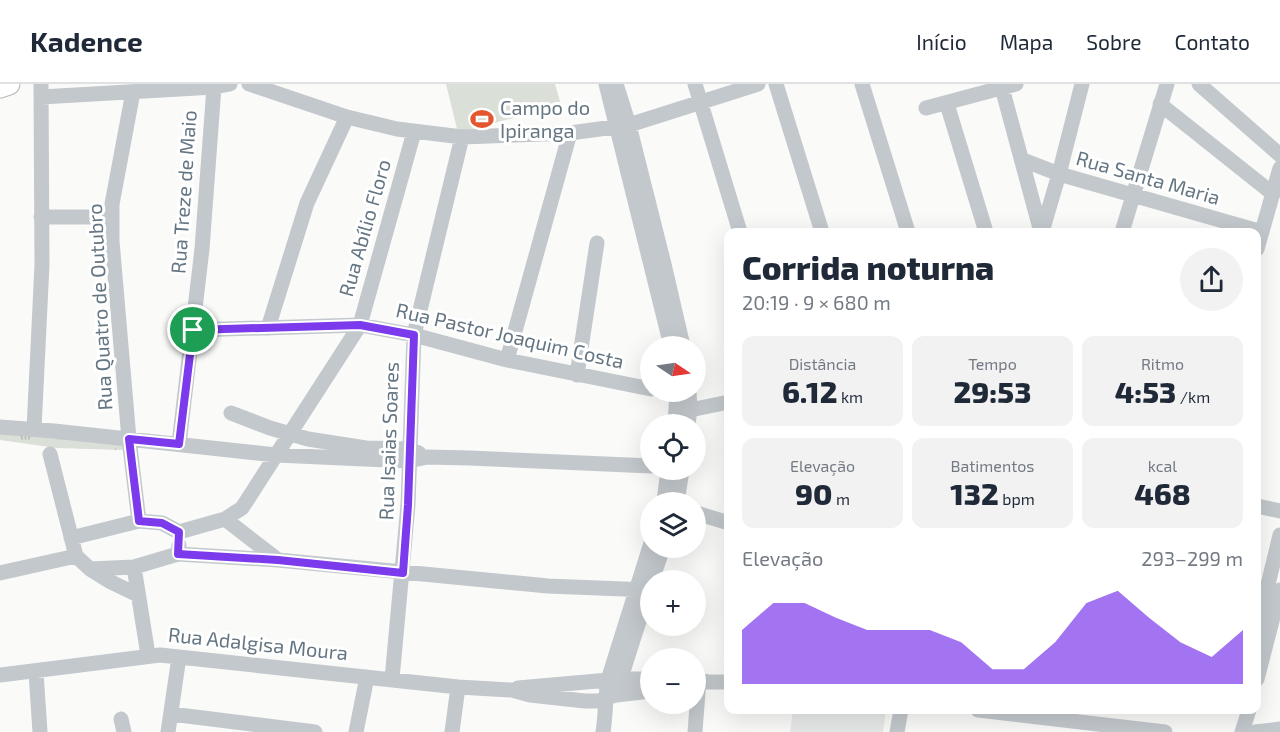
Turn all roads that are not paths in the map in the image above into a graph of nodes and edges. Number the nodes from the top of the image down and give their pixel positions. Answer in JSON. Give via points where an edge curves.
{"nodes":[{"id":1,"x":9,"y":84,"type":"edge"},
{"id":2,"x":230,"y":84,"type":"edge"},
{"id":3,"x":249,"y":84,"type":"edge"},
{"id":4,"x":606,"y":84,"type":"edge"},
{"id":5,"x":616,"y":84,"type":"edge"},
{"id":6,"x":695,"y":84,"type":"edge"},
{"id":7,"x":758,"y":84,"type":"edge"},
{"id":8,"x":776,"y":84,"type":"edge"},
{"id":9,"x":862,"y":84,"type":"edge"},
{"id":10,"x":1082,"y":84,"type":"edge"},
{"id":11,"x":1167,"y":84,"type":"edge"},
{"id":12,"x":1199,"y":84,"type":"edge"},
{"id":13,"x":1006,"y":85,"type":"edge"},
{"id":14,"x":0,"y":87,"type":"edge"},
{"id":15,"x":214,"y":87,"type":"junction"},
{"id":16,"x":41,"y":90,"type":"edge"},
{"id":17,"x":132,"y":92,"type":"junction"},
{"id":18,"x":701,"y":103,"type":"junction"},
{"id":19,"x":947,"y":104,"type":"junction"},
{"id":20,"x":1160,"y":104,"type":"junction"},
{"id":21,"x":926,"y":108,"type":"dead end"},
{"id":22,"x":346,"y":117,"type":"junction"},
{"id":23,"x":623,"y":126,"type":"junction"},
{"id":24,"x":414,"y":132,"type":"junction"},
{"id":25,"x":570,"y":133,"type":"junction"},
{"id":26,"x":462,"y":137,"type":"junction"},
{"id":27,"x":1280,"y":155,"type":"edge"},
{"id":28,"x":1023,"y":160,"type":"junction"},
{"id":29,"x":1059,"y":174,"type":"junction"},
{"id":30,"x":1277,"y":183,"type":"edge"},
{"id":31,"x":1133,"y":194,"type":"junction"},
{"id":32,"x":41,"y":217,"type":"junction"},
{"id":33,"x":112,"y":217,"type":"junction"},
{"id":34,"x":739,"y":228,"type":"edge"},
{"id":35,"x":821,"y":228,"type":"edge"},
{"id":36,"x":907,"y":228,"type":"edge"},
{"id":37,"x":985,"y":228,"type":"edge"},
{"id":38,"x":1040,"y":228,"type":"edge"},
{"id":39,"x":1042,"y":228,"type":"edge"},
{"id":40,"x":1123,"y":228,"type":"edge"},
{"id":41,"x":1248,"y":228,"type":"edge"},
{"id":42,"x":1262,"y":232,"type":"joint"},
{"id":43,"x":1261,"y":235,"type":"edge"},
{"id":44,"x":597,"y":243,"type":"dead end"},
{"id":45,"x":360,"y":325,"type":"junction"},
{"id":46,"x":268,"y":328,"type":"junction"},
{"id":47,"x":193,"y":330,"type":"junction"},
{"id":48,"x":414,"y":335,"type":"junction"},
{"id":49,"x":669,"y":336,"type":"edge"},
{"id":50,"x":681,"y":336,"type":"edge"},
{"id":51,"x":507,"y":360,"type":"junction"},
{"id":52,"x":578,"y":375,"type":"junction"},
{"id":53,"x":640,"y":387,"type":"edge"},
{"id":54,"x":724,"y":402,"type":"edge"},
{"id":55,"x":681,"y":404,"type":"edge"},
{"id":56,"x":231,"y":412,"type":"dead end"},
{"id":57,"x":0,"y":427,"type":"edge"},
{"id":58,"x":34,"y":429,"type":"junction"},
{"id":59,"x":289,"y":435,"type":"junction"},
{"id":60,"x":129,"y":439,"type":"junction"},
{"id":61,"x":179,"y":444,"type":"junction"},
{"id":62,"x":50,"y":454,"type":"dead end"},
{"id":63,"x":276,"y":455,"type":"junction"},
{"id":64,"x":410,"y":455,"type":"junction"},
{"id":65,"x":640,"y":466,"type":"edge"},
{"id":66,"x":1261,"y":507,"type":"edge"},
{"id":67,"x":1280,"y":511,"type":"edge"},
{"id":68,"x":706,"y":516,"type":"edge"},
{"id":69,"x":225,"y":519,"type":"junction"},
{"id":70,"x":139,"y":521,"type":"junction"},
{"id":71,"x":724,"y":521,"type":"edge"},
{"id":72,"x":179,"y":532,"type":"junction"},
{"id":73,"x":1280,"y":536,"type":"edge"},
{"id":74,"x":71,"y":538,"type":"junction"},
{"id":75,"x":178,"y":554,"type":"junction"},
{"id":76,"x":76,"y":556,"type":"junction"},
{"id":77,"x":278,"y":560,"type":"junction"},
{"id":78,"x":134,"y":567,"type":"junction"},
{"id":79,"x":90,"y":569,"type":"junction"},
{"id":80,"x":0,"y":573,"type":"edge"},
{"id":81,"x":403,"y":573,"type":"junction"},
{"id":82,"x":640,"y":586,"type":"edge"},
{"id":83,"x":1280,"y":590,"type":"edge"},
{"id":84,"x":138,"y":595,"type":"junction"},
{"id":85,"x":640,"y":606,"type":"edge"},
{"id":86,"x":1261,"y":614,"type":"edge"},
{"id":87,"x":148,"y":655,"type":"junction"},
{"id":88,"x":179,"y":657,"type":"junction"},
{"id":89,"x":1261,"y":664,"type":"edge"},
{"id":90,"x":36,"y":672,"type":"junction"},
{"id":91,"x":0,"y":675,"type":"edge"},
{"id":92,"x":367,"y":677,"type":"junction"},
{"id":93,"x":392,"y":679,"type":"junction"},
{"id":94,"x":614,"y":679,"type":"junction"},
{"id":95,"x":640,"y":679,"type":"edge"},
{"id":96,"x":724,"y":681,"type":"edge"},
{"id":97,"x":706,"y":682,"type":"edge"},
{"id":98,"x":458,"y":687,"type":"junction"},
{"id":99,"x":512,"y":690,"type":"junction"},
{"id":100,"x":640,"y":694,"type":"edge"},
{"id":101,"x":609,"y":702,"type":"junction"},
{"id":102,"x":171,"y":714,"type":"junction"},
{"id":103,"x":697,"y":714,"type":"edge"},
{"id":104,"x":900,"y":714,"type":"edge"},
{"id":105,"x":1042,"y":714,"type":"edge"},
{"id":106,"x":1237,"y":714,"type":"edge"},
{"id":107,"x":1248,"y":714,"type":"edge"},
{"id":108,"x":1280,"y":729,"type":"edge"},
{"id":109,"x":40,"y":732,"type":"edge"},
{"id":110,"x":168,"y":732,"type":"edge"},
{"id":111,"x":315,"y":732,"type":"edge"},
{"id":112,"x":356,"y":732,"type":"edge"},
{"id":113,"x":452,"y":732,"type":"edge"},
{"id":114,"x":603,"y":732,"type":"edge"},
{"id":115,"x":695,"y":732,"type":"edge"},
{"id":116,"x":897,"y":732,"type":"edge"},
{"id":117,"x":1165,"y":732,"type":"edge"},
{"id":118,"x":1232,"y":732,"type":"edge"},
{"id":119,"x":1242,"y":732,"type":"edge"},
{"id":120,"x":1256,"y":732,"type":"edge"}],
"edges":[{"from":1,"to":14,"type":"highway"},
{"from":2,"to":15,"type":"street"},
{"from":3,"to":22,"type":"street"},
{"from":4,"to":23,"type":"street"},
{"from":5,"to":23,"type":"street"},
{"from":6,"to":18,"type":"street"},
{"from":7,"to":18,"type":"street"},
{"from":8,"to":35,"type":"street"},
{"from":9,"to":36,"type":"street"},
{"from":10,"to":29,"type":"street"},
{"from":11,"to":20,"type":"street"},
{"from":12,"to":27,"type":"street"},
{"from":13,"to":19,"type":"street"},
{"from":13,"to":28,"type":"street"},
{"from":15,"to":17,"type":"street"},
{"from":15,"to":47,"type":"street","name":"Rua Treze de Maio"},
{"from":16,"to":17,"type":"street"},
{"from":16,"to":32,"type":"street"},
{"from":17,"to":33,"type":"street","name":"Rua Quatro de Outubro"},
{"from":18,"to":23,"type":"street"},
{"from":18,"to":34,"type":"street"},
{"from":19,"to":21,"type":"street"},
{"from":19,"to":37,"type":"street"},
{"from":20,"to":30,"type":"street"},
{"from":20,"to":31,"type":"street"},
{"from":22,"to":24,"type":"street"},
{"from":22,"to":46,"type":"street","via":[[307,203]]},
{"from":23,"to":25,"type":"street"},
{"from":23,"to":49,"type":"street"},
{"from":23,"to":50,"type":"street"},
{"from":24,"to":26,"type":"street"},
{"from":24,"to":45,"type":"street","name":"Rua Abílio Floro"},
{"from":25,"to":26,"type":"street"},
{"from":25,"to":51,"type":"street"},
{"from":26,"to":48,"type":"street","name":"Rua Isaias Soares"},
{"from":28,"to":29,"type":"street","name":"Rua Santa Maria"},
{"from":28,"to":38,"type":"street"},
{"from":29,"to":31,"type":"street","name":"Rua Santa Maria"},
{"from":29,"to":39,"type":"street"},
{"from":30,"to":42,"type":"street"},
{"from":31,"to":40,"type":"street"},
{"from":31,"to":41,"type":"street","name":"Rua Santa Maria"},
{"from":32,"to":33,"type":"street"},
{"from":32,"to":58,"type":"street"},
{"from":33,"to":60,"type":"street","name":"Rua Quatro de Outubro"},
{"from":42,"to":43,"type":"street"},
{"from":44,"to":52,"type":"street"},
{"from":45,"to":46,"type":"street","name":"Rua Pastor Joaquim Costa"},
{"from":45,"to":48,"type":"street","name":"Rua Pastor Joaquim Costa"},
{"from":45,"to":59,"type":"street","name":"Rua Abílio Floro"},
{"from":46,"to":47,"type":"street","name":"Rua Pastor Joaquim Costa"},
{"from":47,"to":61,"type":"street","name":"Rua Treze de Maio"},
{"from":48,"to":51,"type":"street","name":"Rua Pastor Joaquim Costa"},
{"from":48,"to":64,"type":"street","name":"Rua Isaias Soares"},
{"from":51,"to":52,"type":"street","name":"Rua Pastor Joaquim Costa"},
{"from":52,"to":53,"type":"street","name":"Rua Pastor Joaquim Costa"},
{"from":54,"to":55,"type":"street"},
{"from":56,"to":59,"type":"street"},
{"from":57,"to":58,"type":"street"},
{"from":58,"to":60,"type":"street"},
{"from":59,"to":63,"type":"street","name":"Rua Abílio Floro"},
{"from":59,"to":64,"type":"street"},
{"from":60,"to":61,"type":"street"},
{"from":60,"to":70,"type":"street","name":"Rua Quatro de Outubro"},
{"from":61,"to":63,"type":"street"},
{"from":62,"to":74,"type":"street"},
{"from":63,"to":64,"type":"street"},
{"from":63,"to":69,"type":"street","name":"Rua Abílio Floro","via":[[242,508]]},
{"from":64,"to":65,"type":"street"},
{"from":64,"to":81,"type":"street","name":"Rua Isaias Soares"},
{"from":66,"to":67,"type":"street"},
{"from":68,"to":71,"type":"street"},
{"from":69,"to":72,"type":"street"},
{"from":69,"to":77,"type":"street"},
{"from":70,"to":72,"type":"street","via":[[162,523]]},
{"from":70,"to":74,"type":"street"},
{"from":72,"to":75,"type":"street"},
{"from":73,"to":86,"type":"street"},
{"from":74,"to":76,"type":"street"},
{"from":75,"to":77,"type":"street"},
{"from":75,"to":78,"type":"street"},
{"from":76,"to":79,"type":"street"},
{"from":76,"to":80,"type":"street"},
{"from":77,"to":81,"type":"street"},
{"from":78,"to":79,"type":"street"},
{"from":78,"to":84,"type":"street"},
{"from":79,"to":84,"type":"street"},
{"from":81,"to":82,"type":"street","via":[[548,586]]},
{"from":81,"to":93,"type":"street","name":"Rua Isaias Soares"},
{"from":83,"to":89,"type":"street"},
{"from":84,"to":87,"type":"street"},
{"from":85,"to":94,"type":"street"},
{"from":87,"to":88,"type":"street","name":"Rua Adalgisa Moura"},
{"from":87,"to":90,"type":"street","name":"Rua Adalgisa Moura"},
{"from":88,"to":92,"type":"street","name":"Rua Adalgisa Moura"},
{"from":88,"to":102,"type":"street"},
{"from":90,"to":91,"type":"street","name":"Rua Adalgisa Moura"},
{"from":90,"to":109,"type":"street"},
{"from":92,"to":93,"type":"street","name":"Rua Adalgisa Moura"},
{"from":92,"to":112,"type":"street"},
{"from":93,"to":98,"type":"street","name":"Rua Adalgisa Moura"},
{"from":94,"to":95,"type":"street"},
{"from":94,"to":99,"type":"street"},
{"from":94,"to":101,"type":"street"},
{"from":96,"to":97,"type":"street"},
{"from":98,"to":99,"type":"street","name":"Rua Adalgisa Moura"},
{"from":98,"to":113,"type":"street"},
{"from":99,"to":101,"type":"street"},
{"from":100,"to":101,"type":"street"},
{"from":101,"to":114,"type":"street"},
{"from":102,"to":110,"type":"street"},
{"from":102,"to":111,"type":"street"},
{"from":103,"to":115,"type":"street"},
{"from":104,"to":116,"type":"street"},
{"from":105,"to":117,"type":"street"},
{"from":106,"to":118,"type":"street"},
{"from":107,"to":119,"type":"street"},
{"from":108,"to":120,"type":"street"}]}
